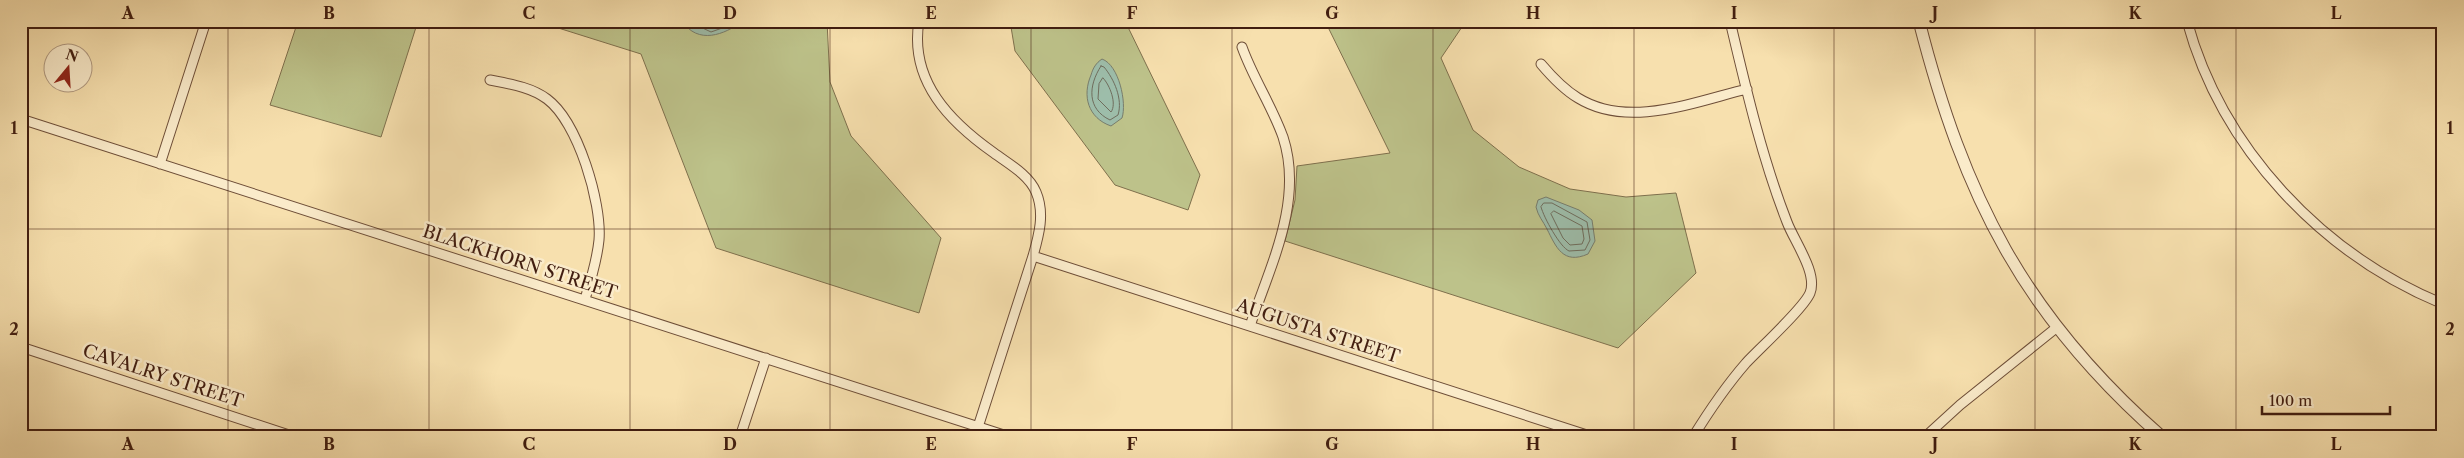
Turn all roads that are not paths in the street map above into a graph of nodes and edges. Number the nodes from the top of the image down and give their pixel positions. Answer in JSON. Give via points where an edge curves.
{"nodes":[{"id":1,"x":206,"y":21,"type":"edge"},
{"id":2,"x":919,"y":21,"type":"edge"},
{"id":3,"x":1730,"y":21,"type":"edge"},
{"id":4,"x":1919,"y":21,"type":"edge"},
{"id":5,"x":2187,"y":21,"type":"edge"},
{"id":6,"x":1242,"y":47,"type":"dead end"},
{"id":7,"x":1541,"y":64,"type":"dead end"},
{"id":8,"x":490,"y":80,"type":"dead end"},
{"id":9,"x":1747,"y":90,"type":"junction"},
{"id":10,"x":21,"y":119,"type":"edge"},
{"id":11,"x":160,"y":164,"type":"junction"},
{"id":12,"x":1034,"y":256,"type":"junction"},
{"id":13,"x":585,"y":299,"type":"junction"},
{"id":14,"x":2443,"y":304,"type":"edge"},
{"id":15,"x":1250,"y":326,"type":"junction"},
{"id":16,"x":2056,"y":328,"type":"junction"},
{"id":17,"x":21,"y":347,"type":"edge"},
{"id":18,"x":766,"y":358,"type":"junction"},
{"id":19,"x":978,"y":427,"type":"junction"},
{"id":20,"x":296,"y":437,"type":"edge"},
{"id":21,"x":740,"y":437,"type":"edge"},
{"id":22,"x":1010,"y":437,"type":"edge"},
{"id":23,"x":1593,"y":437,"type":"edge"},
{"id":24,"x":1693,"y":437,"type":"edge"},
{"id":25,"x":1925,"y":437,"type":"edge"},
{"id":26,"x":2162,"y":437,"type":"edge"}],
"edges":[{"from":1,"to":11,"type":"street"},
{"from":2,"to":12,"type":"street","via":[[922,68],[940,106],[970,136],[1010,164],[1035,190],[1041,218]]},
{"from":3,"to":9,"type":"street"},
{"from":4,"to":16,"type":"street","via":[[1950,129],[1978,197],[2006,252]]},
{"from":5,"to":14,"type":"street","via":[[2223,110],[2256,160],[2282,190],[2322,231],[2362,262]]},
{"from":6,"to":15,"type":"street","via":[[1283,139],[1291,187],[1282,230]]},
{"from":7,"to":9,"type":"street","via":[[1559,84],[1578,98],[1616,112],[1668,108]]},
{"from":8,"to":13,"type":"street","via":[[514,84],[547,99],[558,108],[579,144],[596,203],[599,230],[595,265]]},
{"from":9,"to":24,"type":"street","via":[[1774,187],[1813,283],[1807,298],[1719,396]]},
{"from":10,"to":11,"type":"street","name":"BLACKHORN STREET"},
{"from":11,"to":13,"type":"street","name":"BLACKHORN STREET"},
{"from":12,"to":15,"type":"street","name":"AUGUSTA STREET"},
{"from":12,"to":19,"type":"street"},
{"from":13,"to":18,"type":"street","name":"BLACKHORN STREET"},
{"from":15,"to":23,"type":"street","name":"AUGUSTA STREET"},
{"from":16,"to":25,"type":"street"},
{"from":16,"to":26,"type":"street","via":[[2093,372]]},
{"from":17,"to":20,"type":"street","name":"CAVALRY STREET"},
{"from":18,"to":19,"type":"street","name":"BLACKHORN STREET"},
{"from":18,"to":21,"type":"street"},
{"from":19,"to":22,"type":"street","name":"BLACKHORN STREET"}]}
